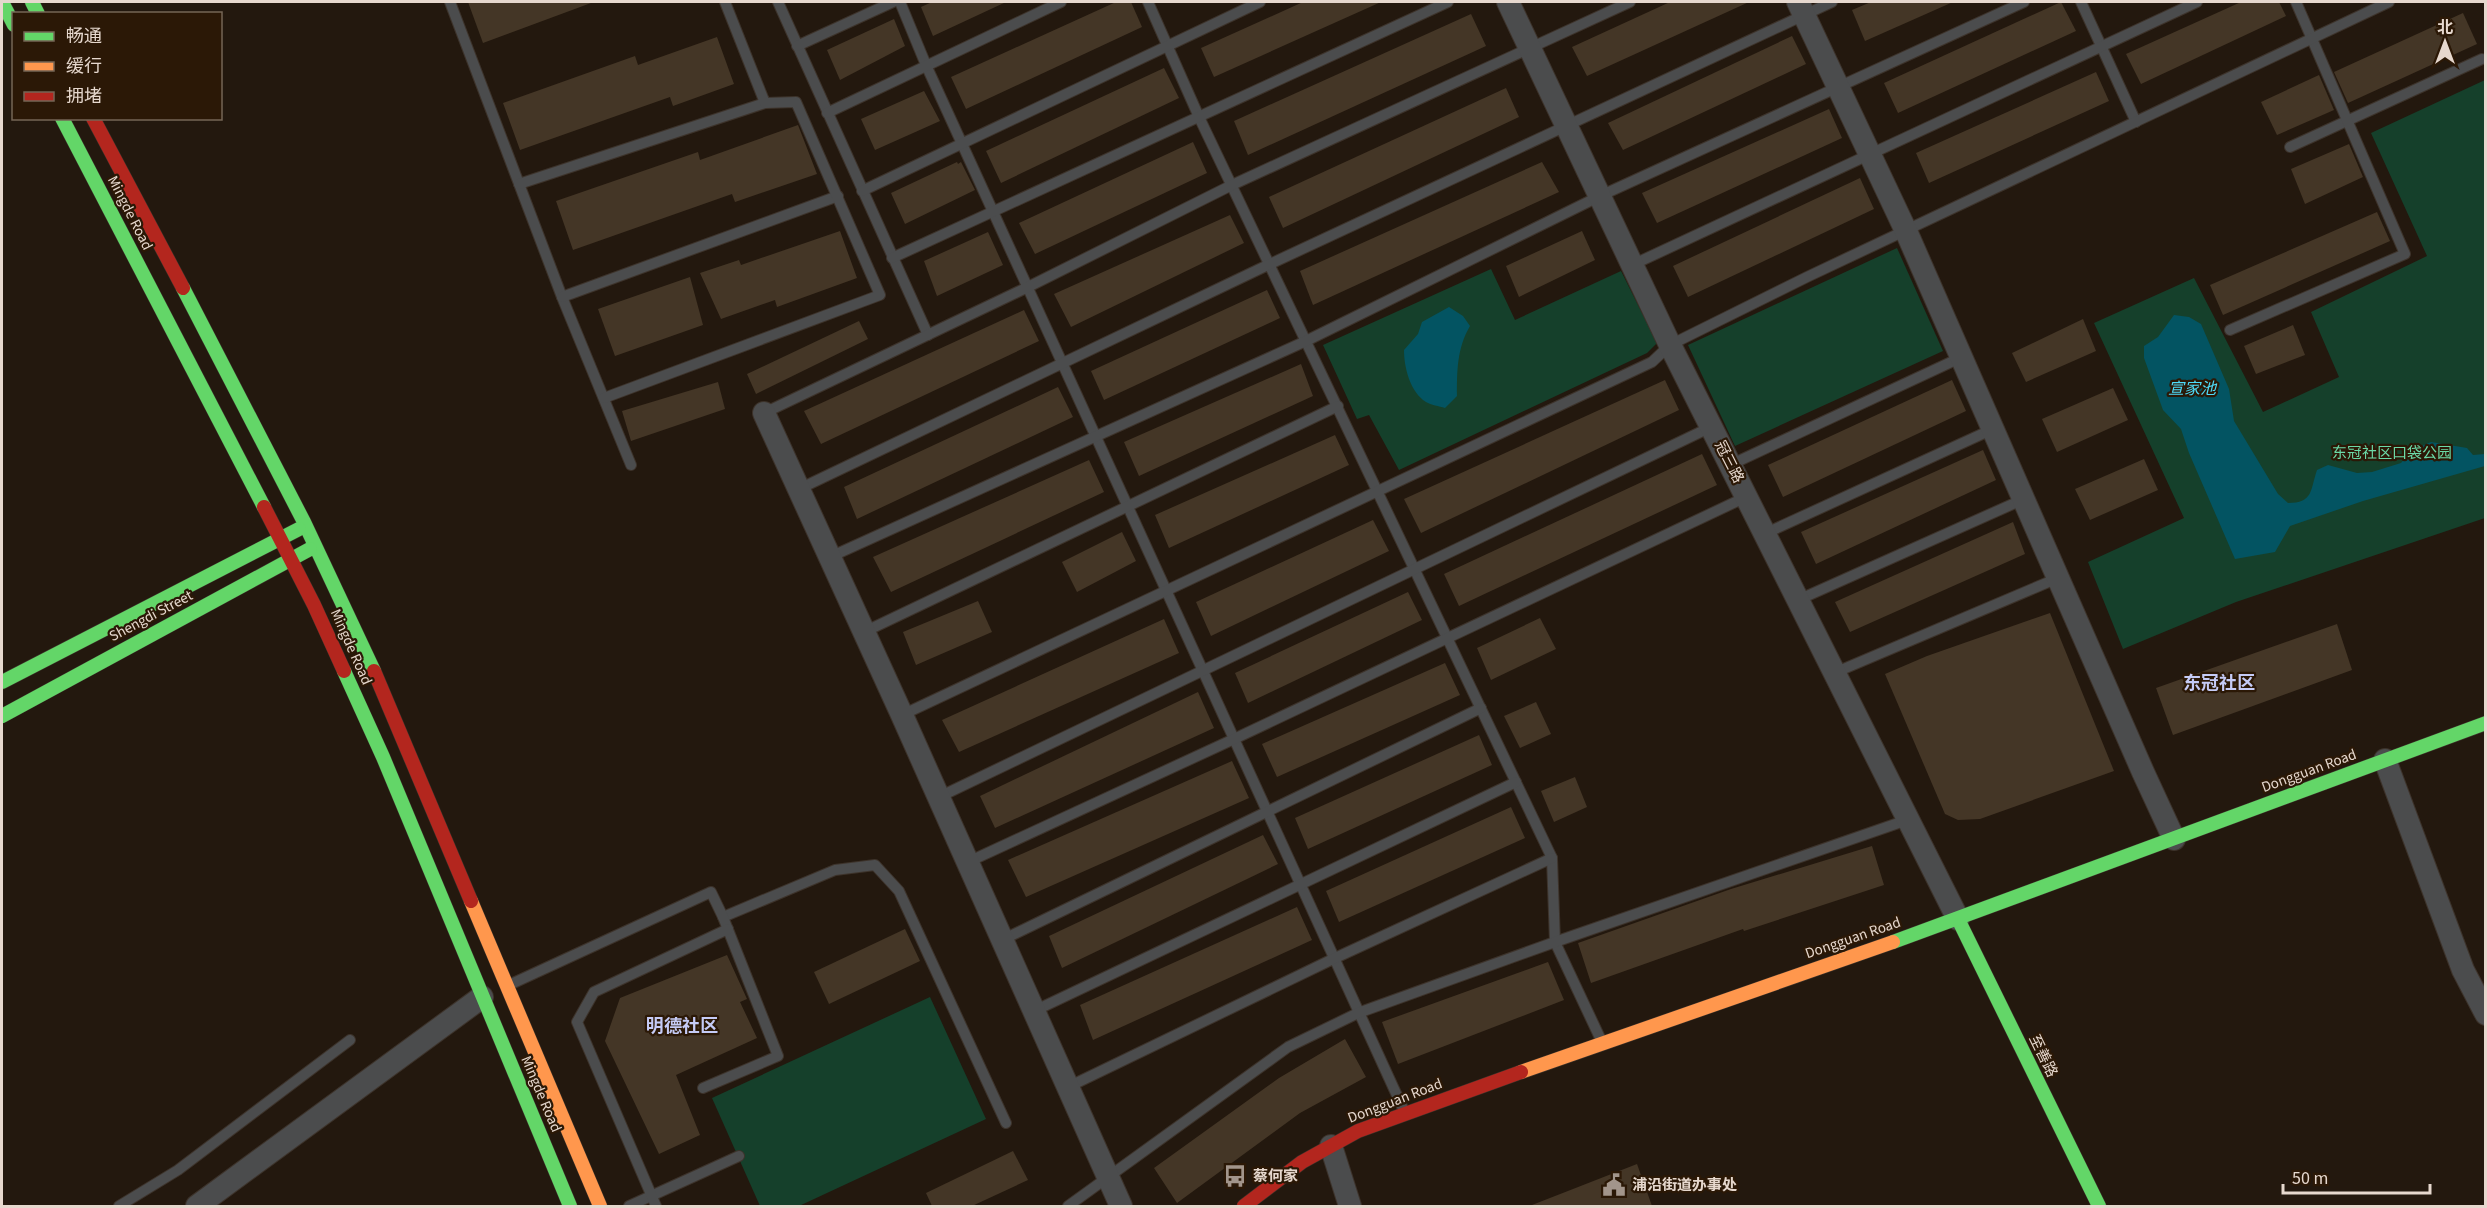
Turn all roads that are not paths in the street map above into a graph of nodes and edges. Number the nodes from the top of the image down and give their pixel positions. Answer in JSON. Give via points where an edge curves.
{"nodes":[{"id":1,"x":2,"y":2,"type":"edge"},
{"id":2,"x":450,"y":2,"type":"edge"},
{"id":3,"x":725,"y":2,"type":"edge"},
{"id":4,"x":778,"y":2,"type":"edge"},
{"id":5,"x":893,"y":2,"type":"edge"},
{"id":6,"x":900,"y":2,"type":"edge"},
{"id":7,"x":1061,"y":2,"type":"edge"},
{"id":8,"x":1148,"y":2,"type":"edge"},
{"id":9,"x":1260,"y":2,"type":"edge"},
{"id":10,"x":1448,"y":2,"type":"edge"},
{"id":11,"x":1508,"y":2,"type":"edge"},
{"id":12,"x":1630,"y":2,"type":"edge"},
{"id":13,"x":1832,"y":2,"type":"edge"},
{"id":14,"x":2024,"y":2,"type":"edge"},
{"id":15,"x":2081,"y":2,"type":"edge"},
{"id":16,"x":2197,"y":2,"type":"edge"},
{"id":17,"x":2296,"y":2,"type":"edge"},
{"id":18,"x":2389,"y":2,"type":"edge"},
{"id":19,"x":1801,"y":8,"type":"edge"},
{"id":20,"x":12,"y":21,"type":"edge"},
{"id":21,"x":2312,"y":38,"type":"junction"},
{"id":22,"x":1167,"y":45,"type":"junction"},
{"id":23,"x":797,"y":46,"type":"junction"},
{"id":24,"x":2102,"y":47,"type":"junction"},
{"id":25,"x":1531,"y":49,"type":"junction"},
{"id":26,"x":2482,"y":59,"type":"dead end"},
{"id":27,"x":926,"y":64,"type":"junction"},
{"id":28,"x":1839,"y":88,"type":"junction"},
{"id":29,"x":765,"y":103,"type":"junction"},
{"id":30,"x":827,"y":113,"type":"junction"},
{"id":31,"x":1199,"y":117,"type":"junction"},
{"id":32,"x":63,"y":120,"type":"edge"},
{"id":33,"x":94,"y":120,"type":"edge"},
{"id":34,"x":2348,"y":120,"type":"junction"},
{"id":35,"x":2136,"y":122,"type":"junction"},
{"id":36,"x":1566,"y":125,"type":"junction"},
{"id":37,"x":962,"y":141,"type":"junction"},
{"id":38,"x":2290,"y":147,"type":"dead end"},
{"id":39,"x":1870,"y":155,"type":"junction"},
{"id":40,"x":519,"y":184,"type":"junction"},
{"id":41,"x":1232,"y":185,"type":"junction"},
{"id":42,"x":862,"y":190,"type":"junction"},
{"id":43,"x":838,"y":196,"type":"junction"},
{"id":44,"x":1600,"y":196,"type":"junction"},
{"id":45,"x":994,"y":211,"type":"junction"},
{"id":46,"x":1906,"y":231,"type":"junction"},
{"id":47,"x":892,"y":258,"type":"junction"},
{"id":48,"x":1270,"y":264,"type":"junction"},
{"id":49,"x":1632,"y":265,"type":"junction"},
{"id":50,"x":1028,"y":288,"type":"junction"},
{"id":51,"x":562,"y":297,"type":"junction"},
{"id":52,"x":2230,"y":330,"type":"dead end"},
{"id":53,"x":928,"y":335,"type":"junction"},
{"id":54,"x":1306,"y":340,"type":"junction"},
{"id":55,"x":1670,"y":345,"type":"junction"},
{"id":56,"x":1962,"y":357,"type":"junction"},
{"id":57,"x":1063,"y":362,"type":"junction"},
{"id":58,"x":604,"y":398,"type":"junction"},
{"id":59,"x":1338,"y":406,"type":"junction"},
{"id":60,"x":764,"y":413,"type":"joint"},
{"id":61,"x":1711,"y":427,"type":"junction"},
{"id":62,"x":1993,"y":429,"type":"junction"},
{"id":63,"x":1095,"y":435,"type":"junction"},
{"id":64,"x":632,"y":465,"type":"dead end"},
{"id":65,"x":1730,"y":465,"type":"junction"},
{"id":66,"x":799,"y":489,"type":"junction"},
{"id":67,"x":1379,"y":490,"type":"junction"},
{"id":68,"x":1746,"y":497,"type":"junction"},
{"id":69,"x":2024,"y":499,"type":"junction"},
{"id":70,"x":1128,"y":506,"type":"junction"},
{"id":71,"x":305,"y":525,"type":"junction"},
{"id":72,"x":1764,"y":534,"type":"junction"},
{"id":73,"x":280,"y":538,"type":"junction"},
{"id":74,"x":316,"y":546,"type":"junction"},
{"id":75,"x":830,"y":557,"type":"junction"},
{"id":76,"x":291,"y":560,"type":"junction"},
{"id":77,"x":1416,"y":570,"type":"junction"},
{"id":78,"x":2058,"y":578,"type":"junction"},
{"id":79,"x":1167,"y":590,"type":"junction"},
{"id":80,"x":1798,"y":600,"type":"junction"},
{"id":81,"x":864,"y":632,"type":"junction"},
{"id":82,"x":1448,"y":638,"type":"junction"},
{"id":83,"x":1203,"y":671,"type":"junction"},
{"id":84,"x":1834,"y":674,"type":"junction"},
{"id":85,"x":2,"y":682,"type":"edge"},
{"id":86,"x":1481,"y":708,"type":"junction"},
{"id":87,"x":902,"y":715,"type":"junction"},
{"id":88,"x":2,"y":716,"type":"edge"},
{"id":89,"x":2486,"y":723,"type":"edge"},
{"id":90,"x":1234,"y":740,"type":"junction"},
{"id":91,"x":2385,"y":760,"type":"junction"},
{"id":92,"x":1516,"y":782,"type":"junction"},
{"id":93,"x":939,"y":797,"type":"junction"},
{"id":94,"x":1266,"y":810,"type":"junction"},
{"id":95,"x":1907,"y":820,"type":"junction"},
{"id":96,"x":2174,"y":839,"type":"junction"},
{"id":97,"x":1552,"y":858,"type":"junction"},
{"id":98,"x":968,"y":862,"type":"junction"},
{"id":99,"x":1299,"y":884,"type":"junction"},
{"id":100,"x":723,"y":917,"type":"junction"},
{"id":101,"x":1958,"y":919,"type":"junction"},
{"id":102,"x":728,"y":929,"type":"junction"},
{"id":103,"x":1002,"y":940,"type":"junction"},
{"id":104,"x":1555,"y":942,"type":"junction"},
{"id":105,"x":1333,"y":959,"type":"junction"},
{"id":106,"x":507,"y":986,"type":"junction"},
{"id":107,"x":482,"y":997,"type":"junction"},
{"id":108,"x":1034,"y":1011,"type":"junction"},
{"id":109,"x":1358,"y":1013,"type":"junction"},
{"id":110,"x":2486,"y":1014,"type":"edge"},
{"id":111,"x":350,"y":1040,"type":"dead end"},
{"id":112,"x":1602,"y":1042,"type":"junction"},
{"id":113,"x":1068,"y":1087,"type":"junction"},
{"id":114,"x":703,"y":1088,"type":"dead end"},
{"id":115,"x":1405,"y":1114,"type":"junction"},
{"id":116,"x":1006,"y":1124,"type":"dead end"},
{"id":117,"x":1331,"y":1146,"type":"junction"},
{"id":118,"x":739,"y":1156,"type":"dead end"},
{"id":119,"x":1108,"y":1178,"type":"junction"},
{"id":120,"x":653,"y":1201,"type":"edge"},
{"id":121,"x":119,"y":1206,"type":"edge"},
{"id":122,"x":197,"y":1206,"type":"edge"},
{"id":123,"x":570,"y":1206,"type":"edge"},
{"id":124,"x":600,"y":1206,"type":"edge"},
{"id":125,"x":629,"y":1206,"type":"edge"},
{"id":126,"x":1068,"y":1206,"type":"edge"},
{"id":127,"x":1121,"y":1206,"type":"edge"},
{"id":128,"x":1244,"y":1206,"type":"edge"},
{"id":129,"x":1350,"y":1206,"type":"edge"},
{"id":130,"x":2099,"y":1206,"type":"edge"}],
"edges":[{"from":1,"to":20,"type":"street"},
{"from":2,"to":40,"type":"lane"},
{"from":3,"to":29,"type":"lane"},
{"from":4,"to":23,"type":"lane"},
{"from":5,"to":23,"type":"lane"},
{"from":6,"to":27,"type":"lane"},
{"from":7,"to":27,"type":"lane"},
{"from":8,"to":22,"type":"lane"},
{"from":9,"to":22,"type":"lane"},
{"from":10,"to":31,"type":"lane"},
{"from":11,"to":25,"type":"street","name":"冠三路"},
{"from":12,"to":25,"type":"lane"},
{"from":13,"to":19,"type":"lane"},
{"from":14,"to":28,"type":"lane"},
{"from":15,"to":24,"type":"lane"},
{"from":16,"to":24,"type":"lane"},
{"from":17,"to":21,"type":"lane"},
{"from":18,"to":21,"type":"lane"},
{"from":19,"to":28,"type":"street"},
{"from":19,"to":36,"type":"lane"},
{"from":21,"to":34,"type":"lane"},
{"from":21,"to":35,"type":"lane"},
{"from":22,"to":31,"type":"lane"},
{"from":22,"to":37,"type":"lane"},
{"from":23,"to":30,"type":"lane"},
{"from":24,"to":35,"type":"lane"},
{"from":24,"to":39,"type":"lane"},
{"from":25,"to":36,"type":"street","name":"冠三路"},
{"from":25,"to":41,"type":"lane"},
{"from":26,"to":34,"type":"lane"},
{"from":27,"to":30,"type":"lane"},
{"from":27,"to":37,"type":"lane"},
{"from":28,"to":39,"type":"street"},
{"from":28,"to":44,"type":"lane"},
{"from":29,"to":40,"type":"lane"},
{"from":29,"to":43,"type":"lane","via":[[796,102]]},
{"from":30,"to":42,"type":"lane"},
{"from":31,"to":41,"type":"lane"},
{"from":31,"to":45,"type":"lane"},
{"from":32,"to":73,"type":"street","name":"Mingde Road"},
{"from":33,"to":71,"type":"street","name":"Mingde Road"},
{"from":34,"to":38,"type":"lane"},
{"from":34,"to":52,"type":"lane","via":[[2405,254]]},
{"from":35,"to":46,"type":"lane"},
{"from":36,"to":44,"type":"street","name":"冠三路"},
{"from":36,"to":48,"type":"lane"},
{"from":37,"to":42,"type":"lane"},
{"from":37,"to":45,"type":"lane"},
{"from":39,"to":46,"type":"street"},
{"from":39,"to":49,"type":"lane"},
{"from":40,"to":51,"type":"lane"},
{"from":41,"to":48,"type":"lane"},
{"from":41,"to":50,"type":"lane"},
{"from":42,"to":47,"type":"lane"},
{"from":43,"to":51,"type":"lane"},
{"from":43,"to":58,"type":"lane","via":[[880,295]]},
{"from":44,"to":49,"type":"street","name":"冠三路"},
{"from":44,"to":54,"type":"lane"},
{"from":45,"to":47,"type":"lane"},
{"from":45,"to":50,"type":"lane"},
{"from":46,"to":55,"type":"lane"},
{"from":46,"to":56,"type":"street"},
{"from":47,"to":53,"type":"lane"},
{"from":48,"to":54,"type":"lane"},
{"from":48,"to":57,"type":"lane"},
{"from":49,"to":55,"type":"street","name":"冠三路"},
{"from":50,"to":53,"type":"lane"},
{"from":50,"to":57,"type":"lane"},
{"from":51,"to":58,"type":"lane"},
{"from":53,"to":60,"type":"lane"},
{"from":54,"to":59,"type":"lane"},
{"from":54,"to":63,"type":"lane"},
{"from":55,"to":61,"type":"street","name":"冠三路"},
{"from":55,"to":67,"type":"lane","via":[[1652,362]]},
{"from":56,"to":62,"type":"street"},
{"from":56,"to":65,"type":"lane"},
{"from":57,"to":63,"type":"lane"},
{"from":57,"to":66,"type":"lane"},
{"from":58,"to":64,"type":"lane"},
{"from":59,"to":67,"type":"lane"},
{"from":59,"to":70,"type":"lane"},
{"from":60,"to":66,"type":"street"},
{"from":61,"to":65,"type":"street","name":"冠三路"},
{"from":61,"to":77,"type":"lane"},
{"from":62,"to":69,"type":"street"},
{"from":62,"to":72,"type":"lane"},
{"from":63,"to":70,"type":"lane"},
{"from":63,"to":75,"type":"lane"},
{"from":65,"to":68,"type":"street","name":"冠三路"},
{"from":66,"to":75,"type":"street"},
{"from":67,"to":77,"type":"lane"},
{"from":67,"to":79,"type":"lane"},
{"from":68,"to":72,"type":"street","name":"冠三路"},
{"from":68,"to":82,"type":"lane"},
{"from":69,"to":78,"type":"street"},
{"from":69,"to":80,"type":"lane"},
{"from":70,"to":79,"type":"lane"},
{"from":70,"to":81,"type":"lane"},
{"from":71,"to":73,"type":"street","name":"Shengdi Street"},
{"from":71,"to":74,"type":"street","name":"Mingde Road"},
{"from":72,"to":80,"type":"street","name":"冠三路"},
{"from":73,"to":76,"type":"street","name":"Mingde Road"},
{"from":73,"to":85,"type":"street","name":"Shengdi Street"},
{"from":74,"to":76,"type":"street","name":"Shengdi Street"},
{"from":74,"to":106,"type":"street","name":"Mingde Road","via":[[369,659]]},
{"from":75,"to":81,"type":"street"},
{"from":76,"to":88,"type":"street","name":"Shengdi Street"},
{"from":76,"to":107,"type":"street","name":"Mingde Road","via":[[383,757]]},
{"from":77,"to":82,"type":"lane"},
{"from":77,"to":83,"type":"lane"},
{"from":78,"to":84,"type":"lane"},
{"from":78,"to":96,"type":"street"},
{"from":79,"to":83,"type":"lane"},
{"from":79,"to":87,"type":"lane"},
{"from":80,"to":84,"type":"street","name":"冠三路"},
{"from":81,"to":87,"type":"street"},
{"from":82,"to":86,"type":"lane"},
{"from":82,"to":90,"type":"lane"},
{"from":83,"to":90,"type":"lane"},
{"from":83,"to":93,"type":"lane"},
{"from":84,"to":95,"type":"street","name":"冠三路"},
{"from":86,"to":92,"type":"lane"},
{"from":86,"to":94,"type":"lane"},
{"from":87,"to":93,"type":"street"},
{"from":89,"to":91,"type":"street","name":"Dongguan Road"},
{"from":90,"to":94,"type":"lane"},
{"from":90,"to":98,"type":"lane"},
{"from":91,"to":96,"type":"street","name":"Dongguan Road"},
{"from":91,"to":110,"type":"street","via":[[2463,970]]},
{"from":92,"to":97,"type":"lane"},
{"from":92,"to":99,"type":"lane"},
{"from":93,"to":98,"type":"street"},
{"from":94,"to":99,"type":"lane"},
{"from":94,"to":103,"type":"lane"},
{"from":95,"to":101,"type":"street","name":"冠三路"},
{"from":95,"to":104,"type":"lane"},
{"from":96,"to":101,"type":"street","name":"Dongguan Road"},
{"from":97,"to":104,"type":"lane"},
{"from":97,"to":105,"type":"lane"},
{"from":98,"to":103,"type":"street"},
{"from":99,"to":105,"type":"lane"},
{"from":99,"to":108,"type":"lane"},
{"from":100,"to":102,"type":"lane"},
{"from":100,"to":106,"type":"lane","via":[[711,892]]},
{"from":100,"to":116,"type":"lane","via":[[835,870],[875,865],[899,891]]},
{"from":101,"to":112,"type":"street","name":"Dongguan Road"},
{"from":101,"to":130,"type":"street","name":"至善路"},
{"from":102,"to":114,"type":"lane","via":[[778,1056]]},
{"from":102,"to":120,"type":"lane","via":[[594,992],[578,1022]]},
{"from":103,"to":108,"type":"street"},
{"from":104,"to":109,"type":"lane"},
{"from":104,"to":112,"type":"lane"},
{"from":105,"to":109,"type":"lane"},
{"from":105,"to":113,"type":"lane"},
{"from":106,"to":124,"type":"street","name":"Mingde Road"},
{"from":107,"to":122,"type":"street"},
{"from":107,"to":123,"type":"street","name":"Mingde Road"},
{"from":108,"to":113,"type":"street"},
{"from":109,"to":115,"type":"lane"},
{"from":109,"to":119,"type":"lane","via":[[1288,1047]]},
{"from":111,"to":121,"type":"lane","via":[[178,1170]]},
{"from":112,"to":115,"type":"street","name":"Dongguan Road"},
{"from":113,"to":119,"type":"street"},
{"from":115,"to":117,"type":"street","name":"Dongguan Road","via":[[1358,1131]]},
{"from":117,"to":128,"type":"street","name":"Dongguan Road","via":[[1302,1162]]},
{"from":117,"to":129,"type":"street"},
{"from":118,"to":120,"type":"lane"},
{"from":119,"to":126,"type":"lane"},
{"from":119,"to":127,"type":"street"},
{"from":120,"to":125,"type":"lane"}]}
